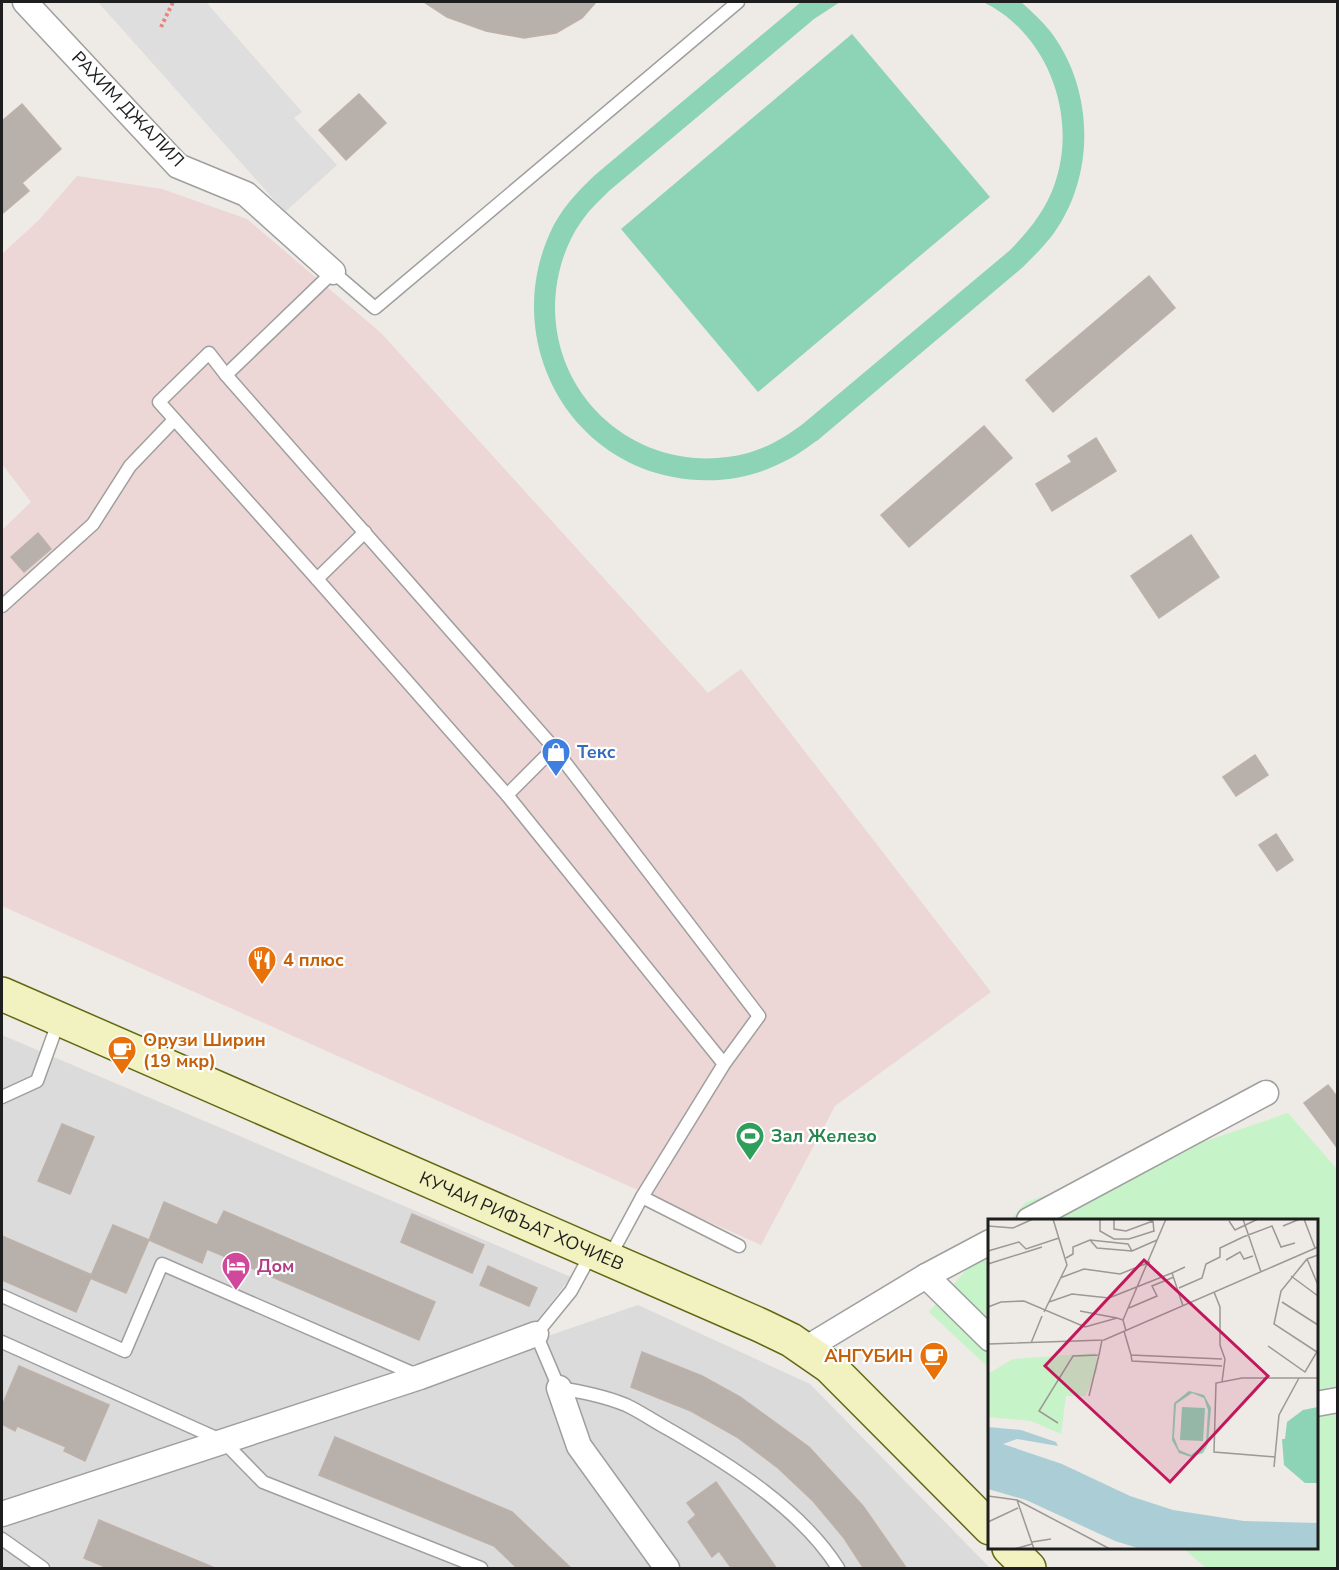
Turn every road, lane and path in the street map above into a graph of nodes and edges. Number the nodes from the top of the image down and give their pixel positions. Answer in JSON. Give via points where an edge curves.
{"nodes":[{"id":1,"x":25,"y":2,"type":"edge"},
{"id":2,"x":173,"y":2,"type":"edge"},
{"id":3,"x":738,"y":2,"type":"edge"},
{"id":4,"x":161,"y":27,"type":"dead end"},
{"id":5,"x":333,"y":272,"type":"junction"},
{"id":6,"x":226,"y":375,"type":"junction"},
{"id":7,"x":174,"y":420,"type":"junction"},
{"id":8,"x":365,"y":532,"type":"junction"},
{"id":9,"x":317,"y":579,"type":"junction"},
{"id":10,"x":2,"y":606,"type":"edge"},
{"id":11,"x":554,"y":748,"type":"junction"},
{"id":12,"x":507,"y":795,"type":"junction"},
{"id":13,"x":2,"y":993,"type":"edge"},
{"id":14,"x":60,"y":1019,"type":"junction"},
{"id":15,"x":724,"y":1064,"type":"junction"},
{"id":16,"x":1266,"y":1093,"type":"dead end"},
{"id":17,"x":2,"y":1098,"type":"edge"},
{"id":18,"x":642,"y":1197,"type":"junction"},
{"id":19,"x":1033,"y":1219,"type":"edge"},
{"id":20,"x":988,"y":1243,"type":"edge"},
{"id":21,"x":739,"y":1246,"type":"dead end"},
{"id":22,"x":601,"y":1255,"type":"junction"},
{"id":23,"x":926,"y":1276,"type":"junction"},
{"id":24,"x":2,"y":1296,"type":"edge"},
{"id":25,"x":536,"y":1334,"type":"junction"},
{"id":26,"x":988,"y":1337,"type":"edge"},
{"id":27,"x":2,"y":1342,"type":"edge"},
{"id":28,"x":805,"y":1349,"type":"junction"},
{"id":29,"x":420,"y":1377,"type":"junction"},
{"id":30,"x":559,"y":1388,"type":"junction"},
{"id":31,"x":1338,"y":1400,"type":"edge"},
{"id":32,"x":1318,"y":1404,"type":"edge"},
{"id":33,"x":223,"y":1441,"type":"junction"},
{"id":34,"x":2,"y":1514,"type":"edge"},
{"id":35,"x":988,"y":1526,"type":"edge"},
{"id":36,"x":2,"y":1539,"type":"edge"},
{"id":37,"x":1010,"y":1549,"type":"edge"},
{"id":38,"x":43,"y":1569,"type":"edge"},
{"id":39,"x":482,"y":1569,"type":"edge"},
{"id":40,"x":667,"y":1569,"type":"edge"},
{"id":41,"x":838,"y":1569,"type":"edge"},
{"id":42,"x":1029,"y":1569,"type":"edge"}],
"edges":[{"from":1,"to":5,"type":"street","name":"РАХИМ ДЖАЛИЛ","via":[[178,166],[246,194]]},
{"from":2,"to":4,"type":"path"},
{"from":3,"to":5,"type":"lane","via":[[375,308]]},
{"from":5,"to":6,"type":"lane"},
{"from":6,"to":7,"type":"lane","via":[[209,353],[159,402]]},
{"from":6,"to":8,"type":"lane"},
{"from":7,"to":9,"type":"lane"},
{"from":7,"to":10,"type":"lane","via":[[130,466],[93,524]]},
{"from":8,"to":9,"type":"lane"},
{"from":8,"to":11,"type":"lane"},
{"from":9,"to":12,"type":"lane"},
{"from":11,"to":12,"type":"lane"},
{"from":11,"to":15,"type":"lane","via":[[759,1016]]},
{"from":12,"to":15,"type":"lane"},
{"from":13,"to":14,"type":"main road","name":"КУЧАИ РИФЪАТ ХОЧИЕВ"},
{"from":14,"to":17,"type":"lane","via":[[37,1081]]},
{"from":14,"to":22,"type":"main road","name":"КУЧАИ РИФЪАТ ХОЧИЕВ"},
{"from":15,"to":18,"type":"lane"},
{"from":16,"to":19,"type":"street"},
{"from":18,"to":21,"type":"lane"},
{"from":18,"to":22,"type":"lane"},
{"from":20,"to":23,"type":"street"},
{"from":22,"to":25,"type":"lane"},
{"from":22,"to":28,"type":"main road","name":"КУЧАИ РИФЪАТ ХОЧИЕВ"},
{"from":23,"to":26,"type":"street"},
{"from":23,"to":28,"type":"street"},
{"from":24,"to":29,"type":"lane","via":[[124,1351],[162,1264]]},
{"from":25,"to":29,"type":"street"},
{"from":25,"to":30,"type":"lane"},
{"from":27,"to":33,"type":"lane"},
{"from":28,"to":35,"type":"main road","name":"КУЧАИ РИФЪАТ ХОЧИЕВ","via":[[830,1367]]},
{"from":29,"to":33,"type":"street"},
{"from":30,"to":40,"type":"street","via":[[579,1446]]},
{"from":30,"to":41,"type":"lane","via":[[628,1406],[758,1486],[799,1519],[827,1550]]},
{"from":31,"to":32,"type":"street"},
{"from":33,"to":34,"type":"street"},
{"from":33,"to":39,"type":"lane","via":[[263,1482]]},
{"from":36,"to":38,"type":"lane"},
{"from":37,"to":42,"type":"main road"}]}
